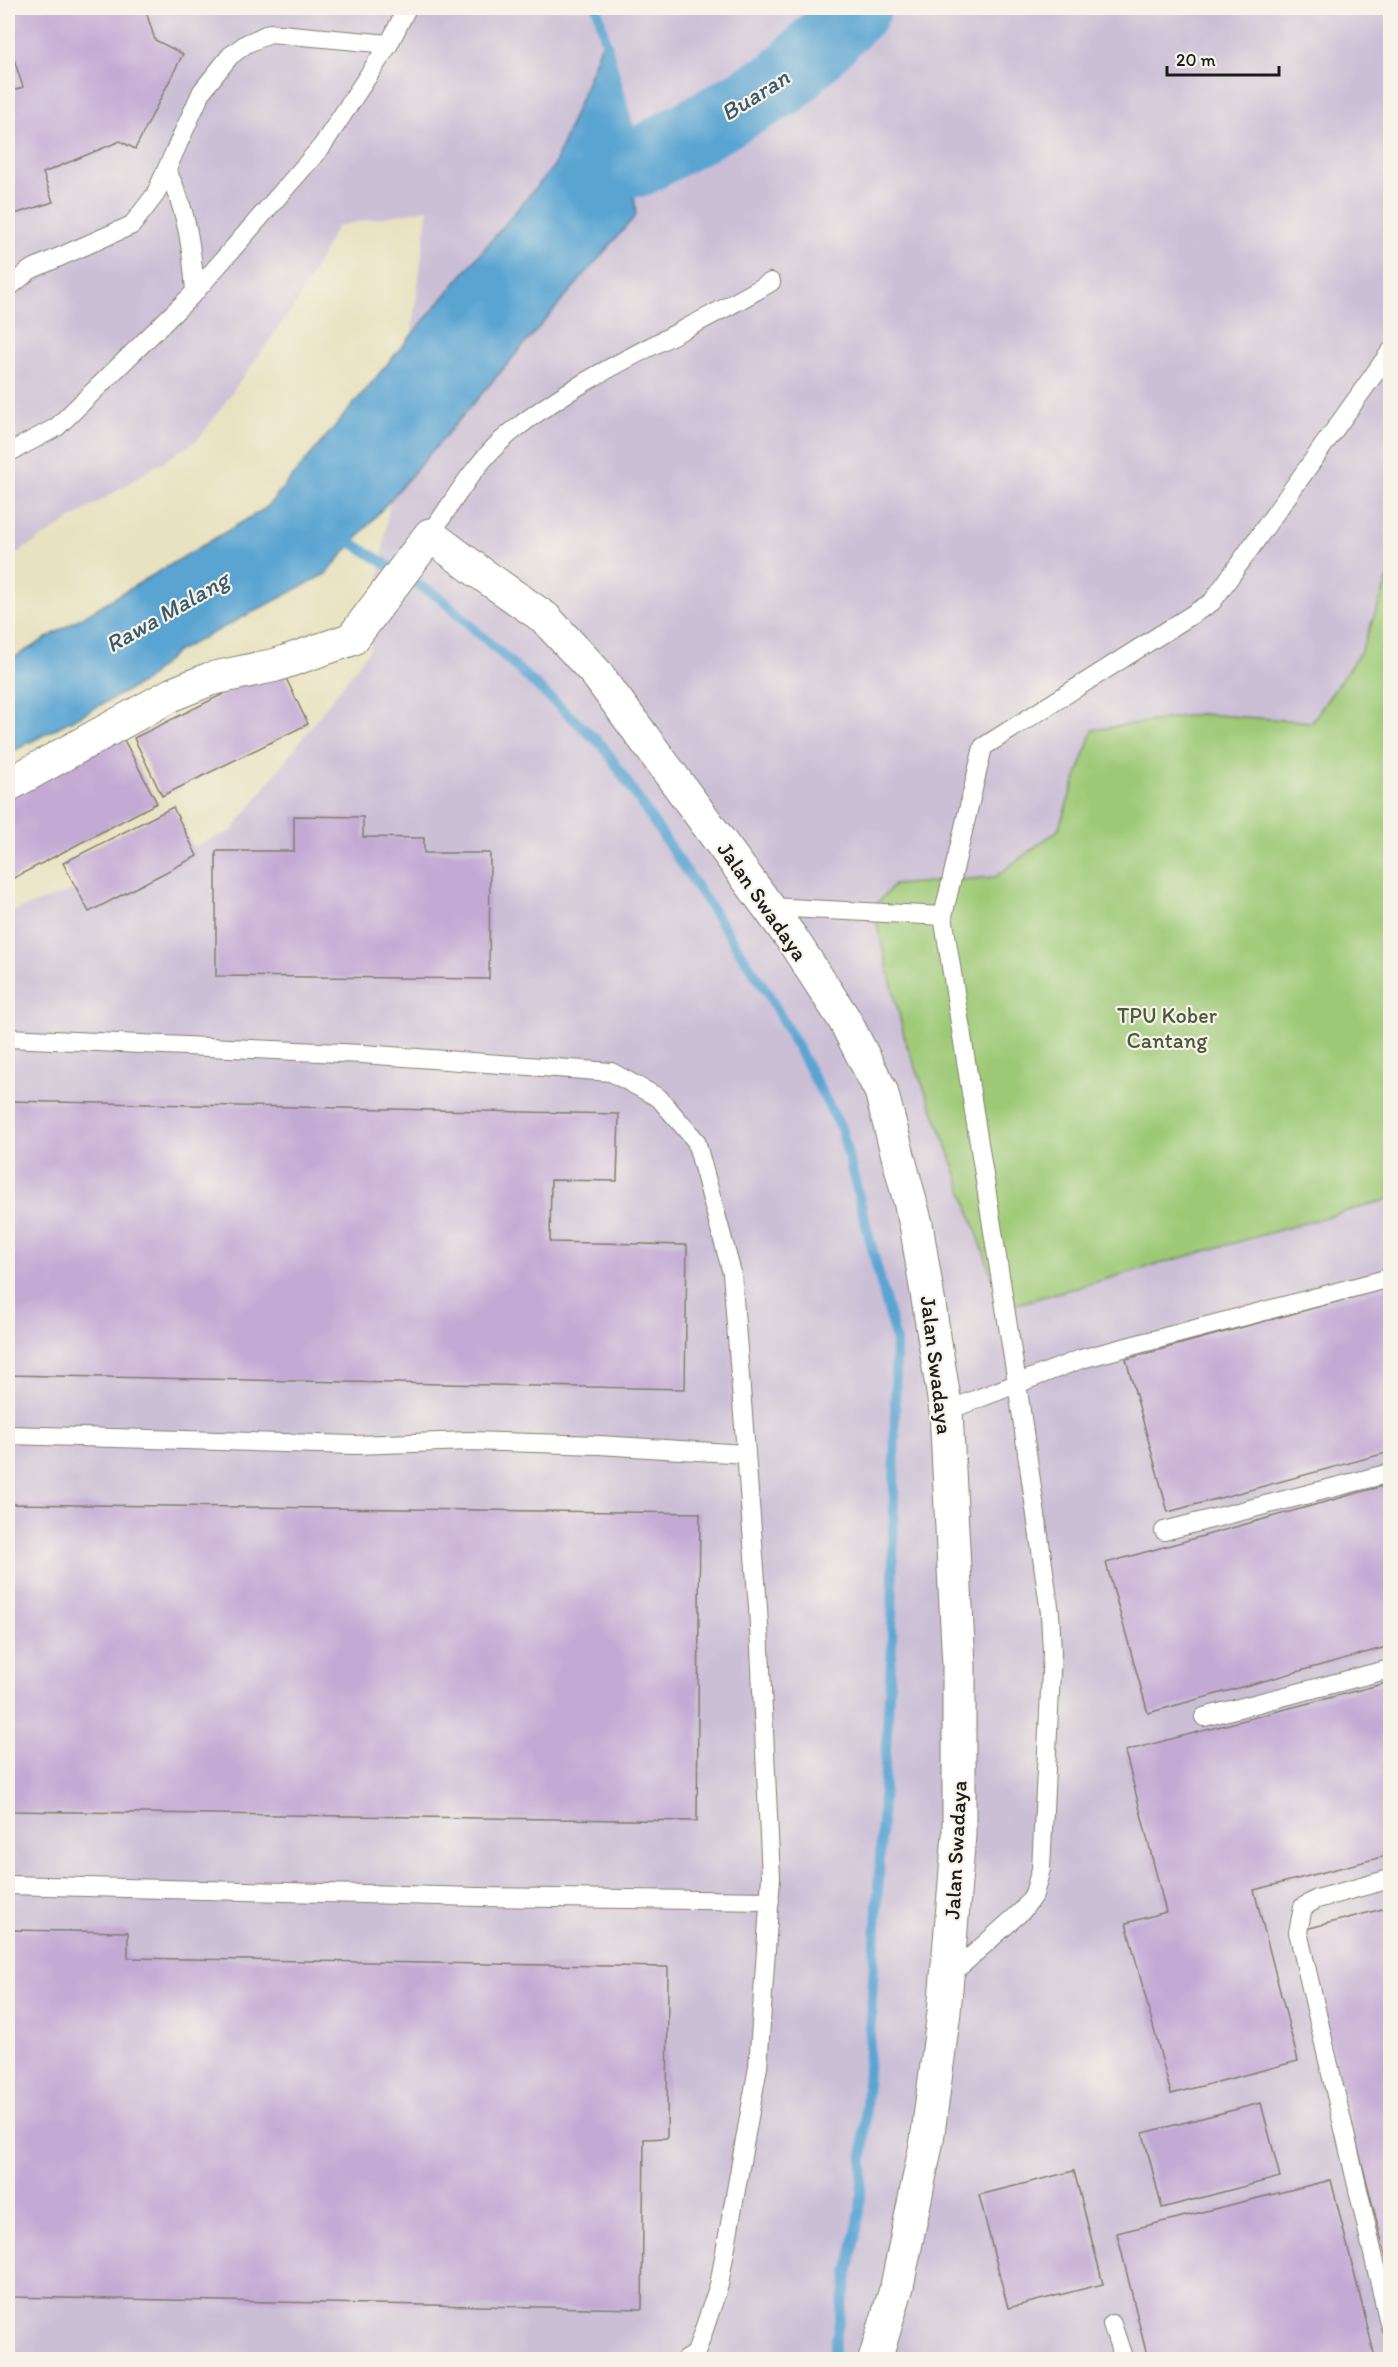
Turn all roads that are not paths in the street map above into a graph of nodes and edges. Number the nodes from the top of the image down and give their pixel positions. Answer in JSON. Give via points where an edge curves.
{"nodes":[{"id":1,"x":407,"y":8,"type":"edge"},
{"id":2,"x":389,"y":44,"type":"junction"},
{"id":3,"x":166,"y":171,"type":"junction"},
{"id":4,"x":771,"y":282,"type":"dead end"},
{"id":5,"x":8,"y":288,"type":"edge"},
{"id":6,"x":195,"y":292,"type":"junction"},
{"id":7,"x":1390,"y":352,"type":"edge"},
{"id":8,"x":8,"y":453,"type":"edge"},
{"id":9,"x":423,"y":544,"type":"junction"},
{"id":10,"x":8,"y":785,"type":"edge"},
{"id":11,"x":769,"y":907,"type":"junction"},
{"id":12,"x":943,"y":916,"type":"junction"},
{"id":13,"x":8,"y":1038,"type":"edge"},
{"id":14,"x":1390,"y":1278,"type":"edge"},
{"id":15,"x":1017,"y":1383,"type":"junction"},
{"id":16,"x":946,"y":1411,"type":"junction"},
{"id":17,"x":8,"y":1435,"type":"edge"},
{"id":18,"x":746,"y":1454,"type":"junction"},
{"id":19,"x":1390,"y":1473,"type":"edge"},
{"id":20,"x":1164,"y":1531,"type":"dead end"},
{"id":21,"x":1390,"y":1669,"type":"edge"},
{"id":22,"x":1204,"y":1718,"type":"dead end"},
{"id":23,"x":1390,"y":1879,"type":"edge"},
{"id":24,"x":8,"y":1885,"type":"edge"},
{"id":25,"x":770,"y":1901,"type":"junction"},
{"id":26,"x":947,"y":1978,"type":"junction"},
{"id":27,"x":1112,"y":2324,"type":"dead end"},
{"id":28,"x":1390,"y":2327,"type":"edge"},
{"id":29,"x":685,"y":2360,"type":"edge"},
{"id":30,"x":875,"y":2360,"type":"edge"},
{"id":31,"x":1124,"y":2360,"type":"edge"}],
"edges":[{"from":1,"to":2,"type":"lane"},
{"from":2,"to":3,"type":"lane","via":[[270,33],[246,44],[230,56],[202,91]]},
{"from":2,"to":6,"type":"lane","via":[[322,146]]},
{"from":3,"to":5,"type":"lane","via":[[155,195],[132,225],[30,270]]},
{"from":3,"to":6,"type":"lane","via":[[184,213]]},
{"from":4,"to":9,"type":"lane","via":[[601,374],[508,435],[474,471]]},
{"from":6,"to":8,"type":"lane","via":[[57,427]]},
{"from":7,"to":12,"type":"lane","via":[[1212,602],[983,747]]},
{"from":9,"to":10,"type":"street","via":[[352,639],[173,694]]},
{"from":9,"to":11,"type":"street","name":"Jalan Swadaya","via":[[479,572],[545,618],[596,673]]},
{"from":11,"to":12,"type":"lane"},
{"from":11,"to":16,"type":"street","name":"Jalan Swadaya","via":[[844,1019],[880,1090],[916,1224]]},
{"from":12,"to":15,"type":"lane"},
{"from":13,"to":18,"type":"lane","via":[[363,1054],[611,1072],[659,1098],[696,1141],[732,1273]]},
{"from":14,"to":15,"type":"lane","via":[[1081,1359]]},
{"from":15,"to":16,"type":"lane"},
{"from":15,"to":26,"type":"lane","via":[[1050,1613],[1052,1652],[1041,1869],[1034,1894],[1023,1910]]},
{"from":16,"to":26,"type":"street","name":"Jalan Swadaya","via":[[959,1677],[959,1835]]},
{"from":17,"to":18,"type":"lane","via":[[355,1445],[470,1441]]},
{"from":18,"to":25,"type":"lane","via":[[758,1607]]},
{"from":19,"to":20,"type":"lane"},
{"from":21,"to":22,"type":"lane"},
{"from":23,"to":28,"type":"lane","via":[[1317,1899],[1303,1907],[1298,1932]]},
{"from":24,"to":25,"type":"lane"},
{"from":25,"to":29,"type":"lane","via":[[758,2067],[719,2284],[696,2353]]},
{"from":26,"to":30,"type":"street","name":"Jalan Swadaya","via":[[927,2139],[897,2286]]},
{"from":27,"to":31,"type":"lane"}]}
